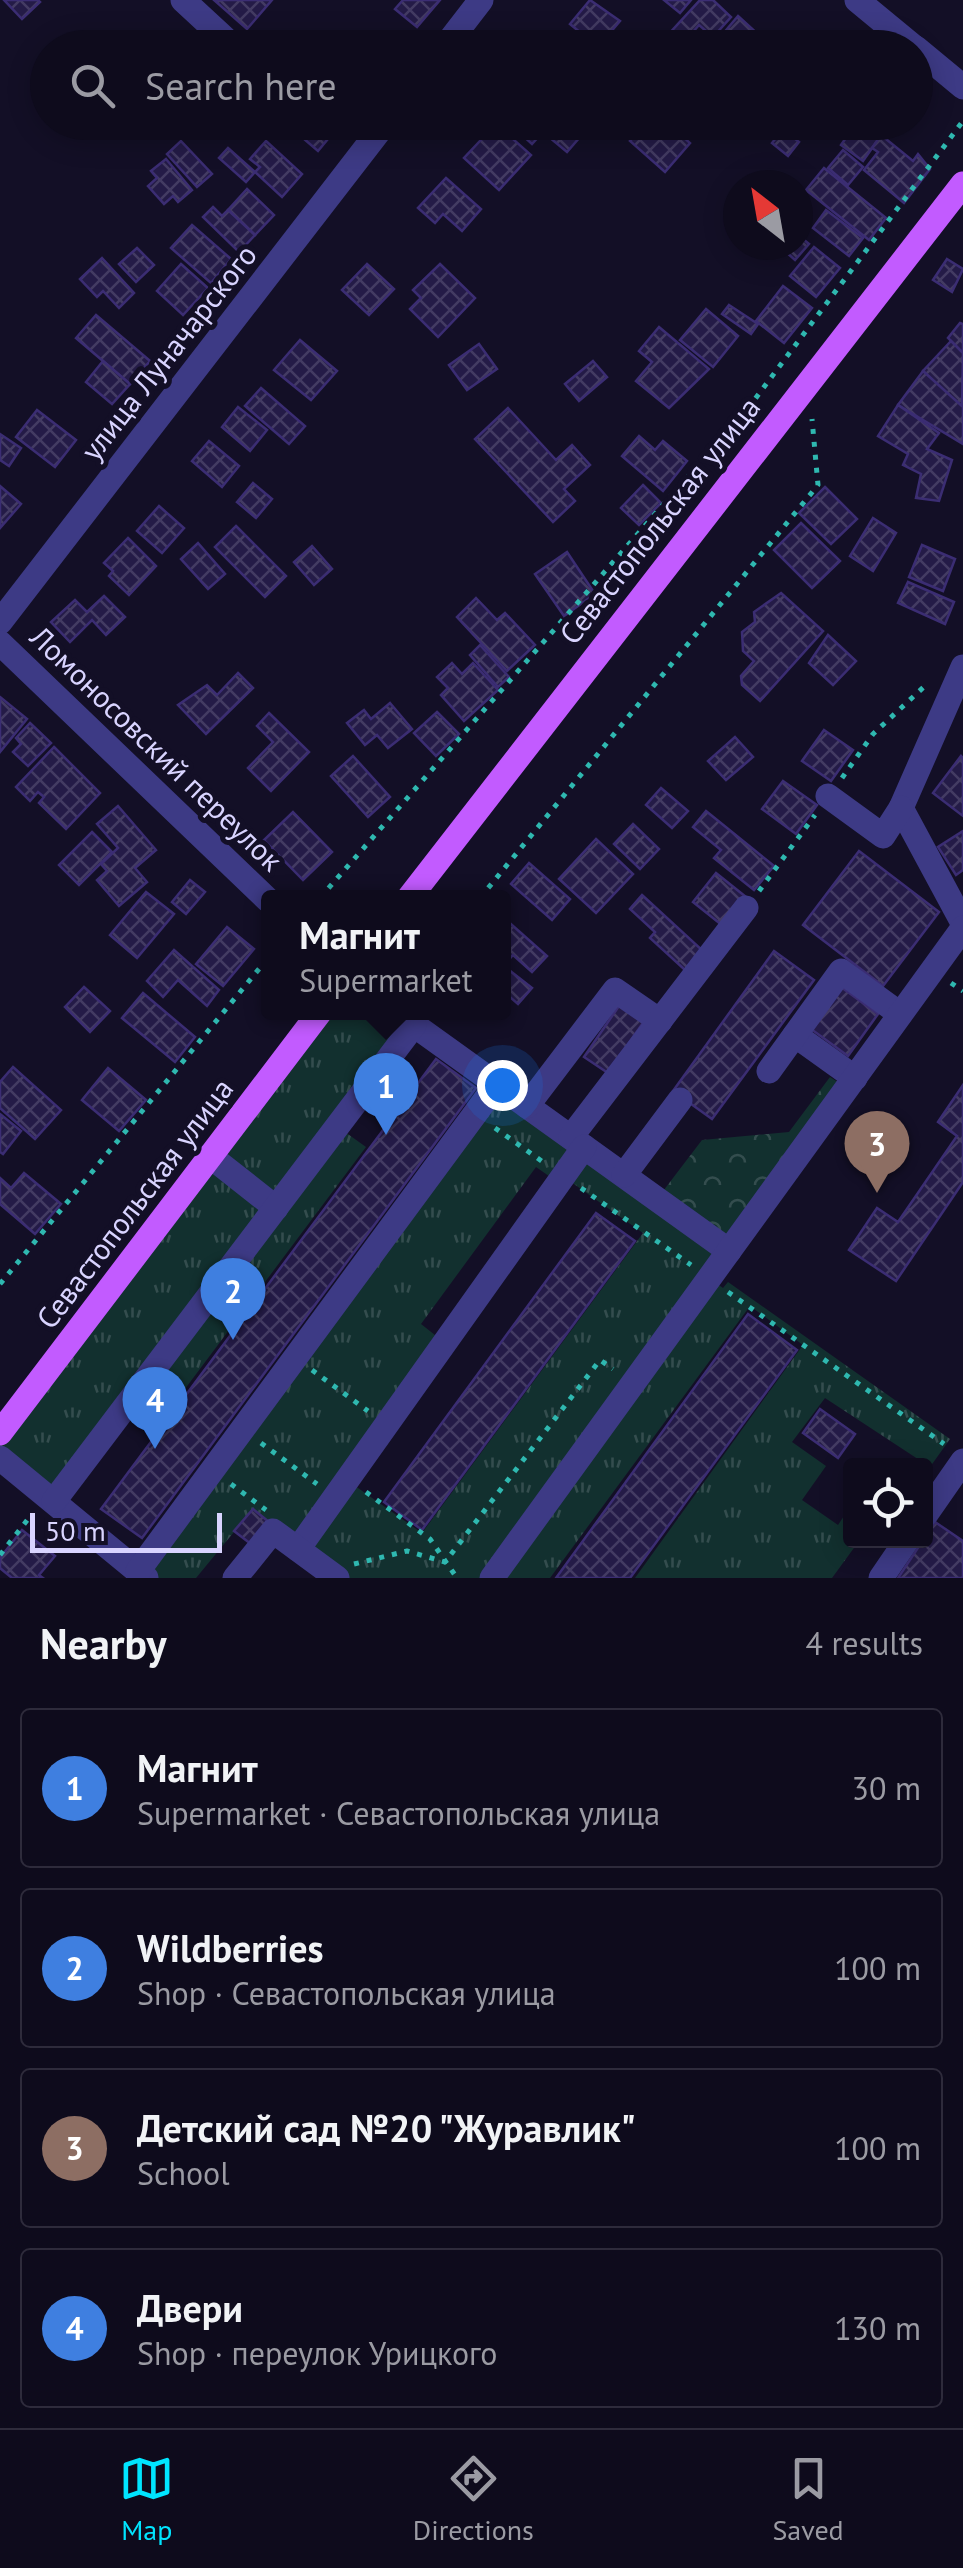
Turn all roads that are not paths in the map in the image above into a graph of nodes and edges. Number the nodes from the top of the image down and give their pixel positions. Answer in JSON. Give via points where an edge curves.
{"nodes":[{"id":1,"x":183,"y":0,"type":"edge"},
{"id":2,"x":481,"y":0,"type":"edge"},
{"id":3,"x":857,"y":0,"type":"edge"},
{"id":4,"x":215,"y":30,"type":"edge"},
{"id":5,"x":458,"y":30,"type":"edge"},
{"id":6,"x":893,"y":30,"type":"edge"},
{"id":7,"x":933,"y":63,"type":"edge"},
{"id":8,"x":963,"y":87,"type":"edge"},
{"id":9,"x":372,"y":140,"type":"edge"},
{"id":10,"x":963,"y":184,"type":"edge"},
{"id":11,"x":0,"y":622,"type":"edge"},
{"id":12,"x":0,"y":642,"type":"edge"},
{"id":13,"x":963,"y":668,"type":"edge"},
{"id":14,"x":828,"y":796,"type":"dead end"},
{"id":15,"x":901,"y":808,"type":"junction"},
{"id":16,"x":415,"y":890,"type":"edge"},
{"id":17,"x":261,"y":893,"type":"edge"},
{"id":18,"x":746,"y":908,"type":"dead end"},
{"id":19,"x":963,"y":925,"type":"edge"},
{"id":20,"x":900,"y":1014,"type":"junction"},
{"id":21,"x":314,"y":1020,"type":"edge"},
{"id":22,"x":404,"y":1020,"type":"edge"},
{"id":23,"x":406,"y":1020,"type":"edge"},
{"id":24,"x":660,"y":1021,"type":"junction"},
{"id":25,"x":795,"y":1036,"type":"junction"},
{"id":26,"x":769,"y":1071,"type":"dead end"},
{"id":27,"x":496,"y":1084,"type":"junction"},
{"id":28,"x":850,"y":1092,"type":"junction"},
{"id":29,"x":680,"y":1100,"type":"dead end"},
{"id":30,"x":527,"y":1106,"type":"junction"},
{"id":31,"x":577,"y":1142,"type":"junction"},
{"id":32,"x":210,"y":1156,"type":"junction"},
{"id":33,"x":624,"y":1176,"type":"junction"},
{"id":34,"x":276,"y":1208,"type":"junction"},
{"id":35,"x":729,"y":1251,"type":"junction"},
{"id":36,"x":0,"y":1433,"type":"edge"},
{"id":37,"x":0,"y":1458,"type":"edge"},
{"id":38,"x":963,"y":1460,"type":"edge"},
{"id":39,"x":50,"y":1498,"type":"junction"},
{"id":40,"x":933,"y":1504,"type":"edge"},
{"id":41,"x":302,"y":1544,"type":"junction"},
{"id":42,"x":902,"y":1548,"type":"edge"},
{"id":43,"x":332,"y":1574,"type":"edge"},
{"id":44,"x":142,"y":1575,"type":"edge"},
{"id":45,"x":235,"y":1578,"type":"edge"},
{"id":46,"x":492,"y":1578,"type":"edge"},
{"id":47,"x":881,"y":1578,"type":"edge"}],
"edges":[{"from":1,"to":4,"type":"street"},
{"from":2,"to":5,"type":"street"},
{"from":3,"to":6,"type":"street"},
{"from":7,"to":8,"type":"street"},
{"from":9,"to":11,"type":"street","name":"улица Луначарского"},
{"from":10,"to":16,"type":"main road","name":"Севастопольская улица"},
{"from":12,"to":17,"type":"street","name":"Ломоносовский переулок"},
{"from":13,"to":15,"type":"street"},
{"from":14,"to":15,"type":"street","via":[[884,836]]},
{"from":15,"to":19,"type":"street"},
{"from":18,"to":24,"type":"street"},
{"from":19,"to":20,"type":"street"},
{"from":20,"to":25,"type":"street","via":[[842,972]]},
{"from":20,"to":28,"type":"street"},
{"from":21,"to":32,"type":"main road","name":"Севастопольская улица"},
{"from":22,"to":34,"type":"street"},
{"from":23,"to":27,"type":"street"},
{"from":24,"to":30,"type":"street","via":[[615,990]]},
{"from":24,"to":31,"type":"street"},
{"from":25,"to":26,"type":"street"},
{"from":25,"to":28,"type":"street"},
{"from":27,"to":30,"type":"street"},
{"from":27,"to":44,"type":"street"},
{"from":28,"to":35,"type":"street"},
{"from":29,"to":33,"type":"street"},
{"from":30,"to":31,"type":"street"},
{"from":31,"to":33,"type":"street"},
{"from":31,"to":41,"type":"street"},
{"from":32,"to":34,"type":"street"},
{"from":32,"to":36,"type":"main road","name":"Севастопольская улица"},
{"from":33,"to":35,"type":"street"},
{"from":34,"to":39,"type":"street"},
{"from":35,"to":46,"type":"street"},
{"from":37,"to":39,"type":"street"},
{"from":38,"to":40,"type":"street"},
{"from":39,"to":44,"type":"street"},
{"from":41,"to":43,"type":"street"},
{"from":41,"to":45,"type":"street","via":[[273,1530]]},
{"from":42,"to":47,"type":"street"}]}
